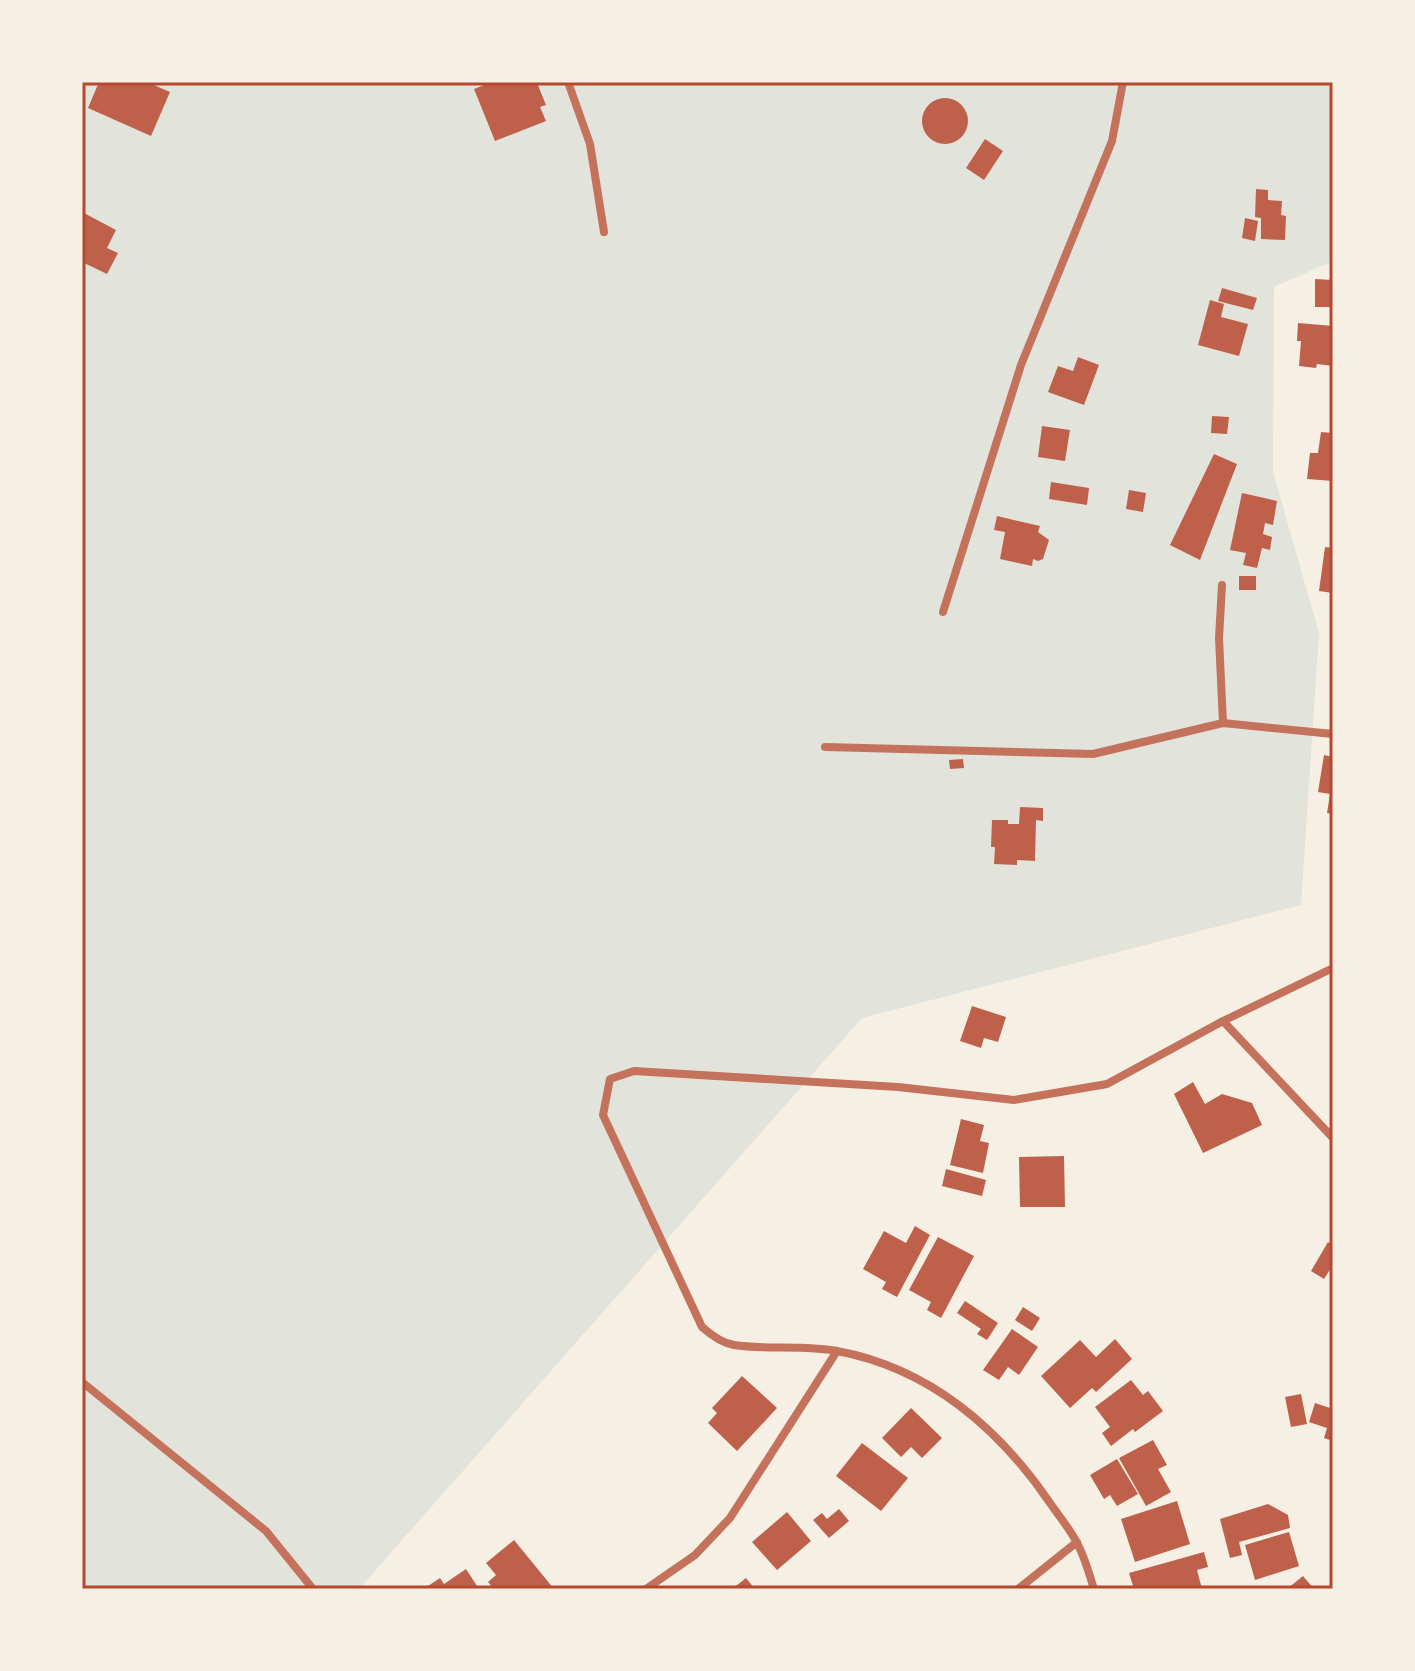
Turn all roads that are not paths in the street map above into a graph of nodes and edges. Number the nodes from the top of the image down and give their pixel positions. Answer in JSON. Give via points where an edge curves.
{"nodes":[{"id":1,"x":568,"y":82,"type":"edge"},
{"id":2,"x":1123,"y":82,"type":"edge"},
{"id":3,"x":604,"y":232,"type":"dead end"},
{"id":4,"x":1222,"y":585,"type":"dead end"},
{"id":5,"x":943,"y":612,"type":"dead end"},
{"id":6,"x":1223,"y":723,"type":"junction"},
{"id":7,"x":1333,"y":734,"type":"edge"},
{"id":8,"x":825,"y":747,"type":"dead end"},
{"id":9,"x":1333,"y":968,"type":"edge"},
{"id":10,"x":1223,"y":1021,"type":"junction"},
{"id":11,"x":1333,"y":1138,"type":"edge"},
{"id":12,"x":837,"y":1351,"type":"junction"},
{"id":13,"x":82,"y":1382,"type":"edge"},
{"id":14,"x":1077,"y":1542,"type":"junction"},
{"id":15,"x":313,"y":1589,"type":"edge"},
{"id":16,"x":646,"y":1589,"type":"edge"},
{"id":17,"x":1018,"y":1589,"type":"edge"},
{"id":18,"x":1094,"y":1589,"type":"edge"}],
"edges":[{"from":1,"to":3,"type":"street","via":[[590,144]]},
{"from":2,"to":5,"type":"street","via":[[1112,141],[1021,365]]},
{"from":4,"to":6,"type":"street"},
{"from":6,"to":7,"type":"street"},
{"from":6,"to":8,"type":"street","via":[[1093,754]]},
{"from":9,"to":10,"type":"street"},
{"from":10,"to":11,"type":"street"},
{"from":10,"to":12,"type":"street","via":[[1107,1084],[1014,1100],[898,1087],[634,1071],[610,1079],[603,1115],[702,1327],[731,1345]]},
{"from":12,"to":14,"type":"street","via":[[890,1366],[933,1386],[976,1418],[1024,1465]]},
{"from":12,"to":16,"type":"street","via":[[730,1518],[695,1555]]},
{"from":13,"to":15,"type":"street","via":[[266,1531]]},
{"from":14,"to":17,"type":"street"},
{"from":14,"to":18,"type":"street"}]}
